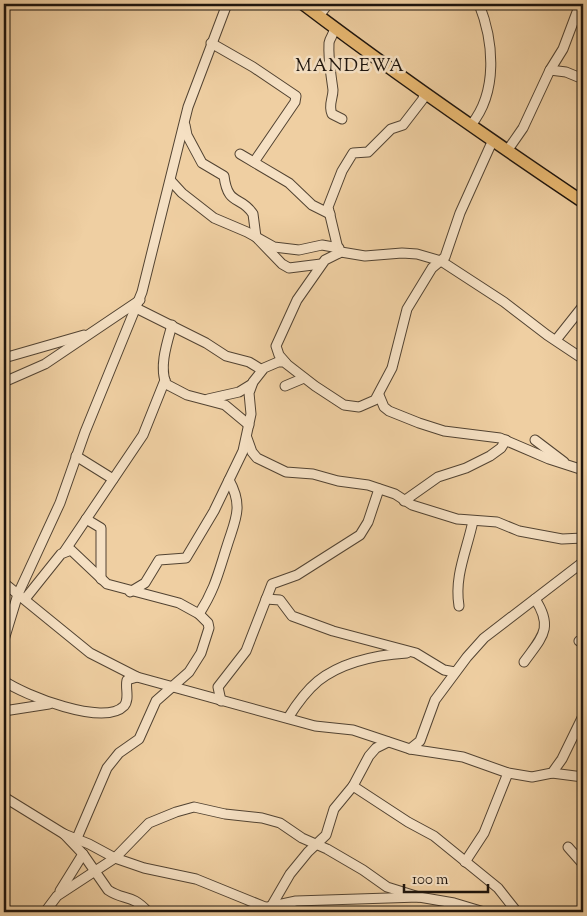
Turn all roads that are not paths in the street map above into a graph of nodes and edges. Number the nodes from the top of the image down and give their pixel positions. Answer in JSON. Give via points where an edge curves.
{"nodes":[{"id":1,"x":227,"y":4,"type":"edge"},
{"id":2,"x":303,"y":4,"type":"edge"},
{"id":3,"x":328,"y":4,"type":"edge"},
{"id":4,"x":480,"y":4,"type":"edge"},
{"id":5,"x":580,"y":4,"type":"edge"},
{"id":6,"x":319,"y":16,"type":"junction"},
{"id":7,"x":334,"y":29,"type":"junction"},
{"id":8,"x":211,"y":43,"type":"junction"},
{"id":9,"x":550,"y":70,"type":"junction"},
{"id":10,"x":583,"y":79,"type":"edge"},
{"id":11,"x":424,"y":93,"type":"junction"},
{"id":12,"x":342,"y":119,"type":"dead end"},
{"id":13,"x":184,"y":122,"type":"junction"},
{"id":14,"x":471,"y":125,"type":"junction"},
{"id":15,"x":492,"y":142,"type":"junction"},
{"id":16,"x":507,"y":151,"type":"junction"},
{"id":17,"x":240,"y":154,"type":"dead end"},
{"id":18,"x":254,"y":162,"type":"junction"},
{"id":19,"x":171,"y":181,"type":"junction"},
{"id":20,"x":583,"y":202,"type":"edge"},
{"id":21,"x":330,"y":214,"type":"junction"},
{"id":22,"x":256,"y":237,"type":"junction"},
{"id":23,"x":339,"y":251,"type":"junction"},
{"id":24,"x":441,"y":261,"type":"junction"},
{"id":25,"x":321,"y":264,"type":"junction"},
{"id":26,"x":138,"y":304,"type":"junction"},
{"id":27,"x":583,"y":306,"type":"edge"},
{"id":28,"x":172,"y":325,"type":"junction"},
{"id":29,"x":92,"y":333,"type":"junction"},
{"id":30,"x":556,"y":340,"type":"junction"},
{"id":31,"x":4,"y":358,"type":"edge"},
{"id":32,"x":583,"y":359,"type":"edge"},
{"id":33,"x":286,"y":363,"type":"junction"},
{"id":34,"x":262,"y":370,"type":"junction"},
{"id":35,"x":304,"y":378,"type":"junction"},
{"id":36,"x":165,"y":380,"type":"junction"},
{"id":37,"x":4,"y":382,"type":"edge"},
{"id":38,"x":252,"y":384,"type":"junction"},
{"id":39,"x":285,"y":386,"type":"dead end"},
{"id":40,"x":379,"y":395,"type":"junction"},
{"id":41,"x":207,"y":400,"type":"junction"},
{"id":42,"x":249,"y":425,"type":"junction"},
{"id":43,"x":246,"y":437,"type":"junction"},
{"id":44,"x":535,"y":440,"type":"dead end"},
{"id":45,"x":506,"y":444,"type":"junction"},
{"id":46,"x":76,"y":456,"type":"junction"},
{"id":47,"x":570,"y":466,"type":"junction"},
{"id":48,"x":583,"y":470,"type":"edge"},
{"id":49,"x":113,"y":479,"type":"junction"},
{"id":50,"x":229,"y":480,"type":"junction"},
{"id":51,"x":379,"y":489,"type":"junction"},
{"id":52,"x":404,"y":501,"type":"junction"},
{"id":53,"x":86,"y":519,"type":"junction"},
{"id":54,"x":473,"y":521,"type":"junction"},
{"id":55,"x":583,"y":538,"type":"edge"},
{"id":56,"x":64,"y":552,"type":"junction"},
{"id":57,"x":583,"y":562,"type":"edge"},
{"id":58,"x":101,"y":579,"type":"junction"},
{"id":59,"x":4,"y":583,"type":"edge"},
{"id":60,"x":130,"y":592,"type":"junction"},
{"id":61,"x":22,"y":597,"type":"junction"},
{"id":62,"x":266,"y":599,"type":"junction"},
{"id":63,"x":535,"y":599,"type":"junction"},
{"id":64,"x":459,"y":606,"type":"dead end"},
{"id":65,"x":199,"y":614,"type":"junction"},
{"id":66,"x":4,"y":640,"type":"edge"},
{"id":67,"x":416,"y":653,"type":"junction"},
{"id":68,"x":524,"y":662,"type":"dead end"},
{"id":69,"x":455,"y":672,"type":"junction"},
{"id":70,"x":137,"y":677,"type":"junction"},
{"id":71,"x":4,"y":681,"type":"edge"},
{"id":72,"x":174,"y":686,"type":"junction"},
{"id":73,"x":221,"y":701,"type":"junction"},
{"id":74,"x":52,"y":704,"type":"junction"},
{"id":75,"x":4,"y":711,"type":"edge"},
{"id":76,"x":583,"y":716,"type":"edge"},
{"id":77,"x":288,"y":718,"type":"junction"},
{"id":78,"x":388,"y":742,"type":"junction"},
{"id":79,"x":410,"y":748,"type":"junction"},
{"id":80,"x":508,"y":773,"type":"junction"},
{"id":81,"x":552,"y":773,"type":"junction"},
{"id":82,"x":583,"y":777,"type":"edge"},
{"id":83,"x":353,"y":786,"type":"junction"},
{"id":84,"x":4,"y":797,"type":"edge"},
{"id":85,"x":64,"y":834,"type":"junction"},
{"id":86,"x":77,"y":838,"type":"junction"},
{"id":87,"x":324,"y":838,"type":"junction"},
{"id":88,"x":317,"y":845,"type":"junction"},
{"id":89,"x":568,"y":847,"type":"dead end"},
{"id":90,"x":327,"y":849,"type":"junction"},
{"id":91,"x":84,"y":854,"type":"junction"},
{"id":92,"x":115,"y":858,"type":"junction"},
{"id":93,"x":465,"y":862,"type":"junction"},
{"id":94,"x":583,"y":864,"type":"edge"},
{"id":95,"x":96,"y":871,"type":"junction"},
{"id":96,"x":57,"y":896,"type":"junction"},
{"id":97,"x":419,"y":897,"type":"junction"},
{"id":98,"x":268,"y":906,"type":"junction"},
{"id":99,"x":45,"y":912,"type":"edge"},
{"id":100,"x":148,"y":912,"type":"edge"},
{"id":101,"x":244,"y":912,"type":"edge"},
{"id":102,"x":484,"y":912,"type":"edge"},
{"id":103,"x":517,"y":912,"type":"edge"}],
"edges":[{"from":1,"to":8,"type":"street"},
{"from":2,"to":6,"type":"main road"},
{"from":3,"to":6,"type":"street"},
{"from":4,"to":14,"type":"street","via":[[487,28],[491,75],[480,114]]},
{"from":5,"to":9,"type":"street","via":[[563,49]]},
{"from":6,"to":7,"type":"main road"},
{"from":7,"to":11,"type":"main road"},
{"from":7,"to":12,"type":"street","via":[[329,40],[333,89],[330,109],[332,114]]},
{"from":8,"to":13,"type":"street"},
{"from":8,"to":18,"type":"street","via":[[296,96]]},
{"from":9,"to":10,"type":"street"},
{"from":9,"to":16,"type":"street","via":[[523,128]]},
{"from":11,"to":14,"type":"main road"},
{"from":11,"to":21,"type":"street","via":[[403,125],[392,129],[368,152],[356,152],[351,156],[330,199]]},
{"from":13,"to":19,"type":"street"},
{"from":13,"to":22,"type":"street","via":[[187,135],[202,162],[224,176],[230,196],[253,214]]},
{"from":14,"to":15,"type":"main road"},
{"from":15,"to":16,"type":"main road"},
{"from":15,"to":24,"type":"street"},
{"from":16,"to":20,"type":"main road"},
{"from":17,"to":18,"type":"street"},
{"from":18,"to":21,"type":"street","via":[[296,188],[312,205]]},
{"from":19,"to":22,"type":"street","via":[[214,218]]},
{"from":19,"to":26,"type":"street"},
{"from":21,"to":23,"type":"street"},
{"from":22,"to":23,"type":"street","via":[[282,250],[322,245]]},
{"from":22,"to":25,"type":"street","via":[[289,268]]},
{"from":23,"to":24,"type":"street","via":[[365,256],[417,254]]},
{"from":23,"to":25,"type":"street"},
{"from":24,"to":30,"type":"street"},
{"from":24,"to":40,"type":"street","via":[[429,272],[407,309],[392,368]]},
{"from":25,"to":33,"type":"street","via":[[297,300],[277,344],[276,350]]},
{"from":26,"to":28,"type":"street"},
{"from":26,"to":29,"type":"street"},
{"from":26,"to":46,"type":"street"},
{"from":27,"to":30,"type":"street"},
{"from":28,"to":34,"type":"street","via":[[226,356],[249,362]]},
{"from":28,"to":36,"type":"street","via":[[164,362]]},
{"from":29,"to":31,"type":"street"},
{"from":29,"to":37,"type":"street","via":[[45,364]]},
{"from":30,"to":32,"type":"street"},
{"from":33,"to":34,"type":"street","via":[[278,362]]},
{"from":33,"to":35,"type":"street"},
{"from":34,"to":38,"type":"street"},
{"from":35,"to":39,"type":"street"},
{"from":35,"to":40,"type":"street","via":[[336,400],[367,405]]},
{"from":36,"to":41,"type":"street","via":[[173,389]]},
{"from":36,"to":49,"type":"street","via":[[143,434]]},
{"from":38,"to":41,"type":"street","via":[[239,392]]},
{"from":38,"to":42,"type":"street"},
{"from":40,"to":45,"type":"street","via":[[389,411],[419,423]]},
{"from":41,"to":42,"type":"street","via":[[230,408]]},
{"from":42,"to":43,"type":"street"},
{"from":43,"to":50,"type":"street"},
{"from":43,"to":51,"type":"street","via":[[254,455],[286,472],[363,483]]},
{"from":44,"to":47,"type":"street"},
{"from":45,"to":47,"type":"street"},
{"from":45,"to":52,"type":"street","via":[[466,468],[438,477]]},
{"from":46,"to":49,"type":"street"},
{"from":46,"to":61,"type":"street"},
{"from":47,"to":48,"type":"street"},
{"from":49,"to":53,"type":"street"},
{"from":50,"to":60,"type":"street","via":[[186,558],[159,560],[145,583]]},
{"from":50,"to":65,"type":"street","via":[[235,492],[237,517],[217,582]]},
{"from":51,"to":52,"type":"street","via":[[396,494]]},
{"from":51,"to":62,"type":"street","via":[[360,535],[297,575],[274,583]]},
{"from":52,"to":54,"type":"street","via":[[424,510]]},
{"from":53,"to":56,"type":"street"},
{"from":53,"to":58,"type":"street","via":[[101,528]]},
{"from":54,"to":55,"type":"street","via":[[497,522],[519,531],[562,540]]},
{"from":54,"to":64,"type":"street","via":[[458,574]]},
{"from":56,"to":58,"type":"street","via":[[71,550],[77,554]]},
{"from":56,"to":61,"type":"street"},
{"from":57,"to":63,"type":"street"},
{"from":58,"to":60,"type":"street"},
{"from":59,"to":61,"type":"street"},
{"from":60,"to":65,"type":"street","via":[[179,603]]},
{"from":61,"to":66,"type":"street"},
{"from":61,"to":70,"type":"street","via":[[90,653]]},
{"from":62,"to":67,"type":"street","via":[[280,600],[292,616],[333,631]]},
{"from":62,"to":73,"type":"street","via":[[246,651],[218,687]]},
{"from":63,"to":68,"type":"street","via":[[545,613],[546,624],[538,643]]},
{"from":63,"to":69,"type":"street","via":[[484,638]]},
{"from":65,"to":72,"type":"street","via":[[208,623],[205,642],[189,672]]},
{"from":67,"to":69,"type":"street","via":[[444,670]]},
{"from":67,"to":77,"type":"street","via":[[361,660],[332,673],[310,689]]},
{"from":69,"to":79,"type":"street","via":[[432,703],[420,741]]},
{"from":70,"to":72,"type":"street"},
{"from":70,"to":74,"type":"street","via":[[128,680],[127,701],[121,708],[88,712]]},
{"from":71,"to":74,"type":"street"},
{"from":72,"to":73,"type":"street"},
{"from":72,"to":86,"type":"street","via":[[156,701],[139,739],[119,753],[107,768]]},
{"from":73,"to":77,"type":"street"},
{"from":74,"to":75,"type":"street"},
{"from":76,"to":81,"type":"street"},
{"from":77,"to":78,"type":"street","via":[[315,726],[352,730]]},
{"from":78,"to":79,"type":"street"},
{"from":78,"to":83,"type":"street","via":[[369,756]]},
{"from":79,"to":80,"type":"street","via":[[463,757]]},
{"from":80,"to":81,"type":"street","via":[[532,777]]},
{"from":80,"to":93,"type":"street","via":[[484,833]]},
{"from":81,"to":82,"type":"street"},
{"from":83,"to":87,"type":"street","via":[[334,810]]},
{"from":83,"to":93,"type":"street","via":[[434,836]]},
{"from":84,"to":85,"type":"street"},
{"from":85,"to":86,"type":"street"},
{"from":85,"to":91,"type":"street"},
{"from":86,"to":92,"type":"street"},
{"from":87,"to":88,"type":"street"},
{"from":87,"to":90,"type":"street"},
{"from":88,"to":90,"type":"street"},
{"from":88,"to":92,"type":"street","via":[[280,823],[194,807],[149,823]]},
{"from":88,"to":98,"type":"street","via":[[290,874]]},
{"from":89,"to":94,"type":"street"},
{"from":90,"to":97,"type":"street","via":[[387,887]]},
{"from":91,"to":95,"type":"street"},
{"from":91,"to":96,"type":"street"},
{"from":92,"to":95,"type":"street"},
{"from":92,"to":98,"type":"street","via":[[196,879]]},
{"from":93,"to":103,"type":"street","via":[[498,888]]},
{"from":95,"to":96,"type":"street"},
{"from":95,"to":100,"type":"street","via":[[108,890],[135,900]]},
{"from":96,"to":99,"type":"street"},
{"from":97,"to":98,"type":"street","via":[[296,901]]},
{"from":97,"to":102,"type":"street"},
{"from":98,"to":101,"type":"street"}]}
